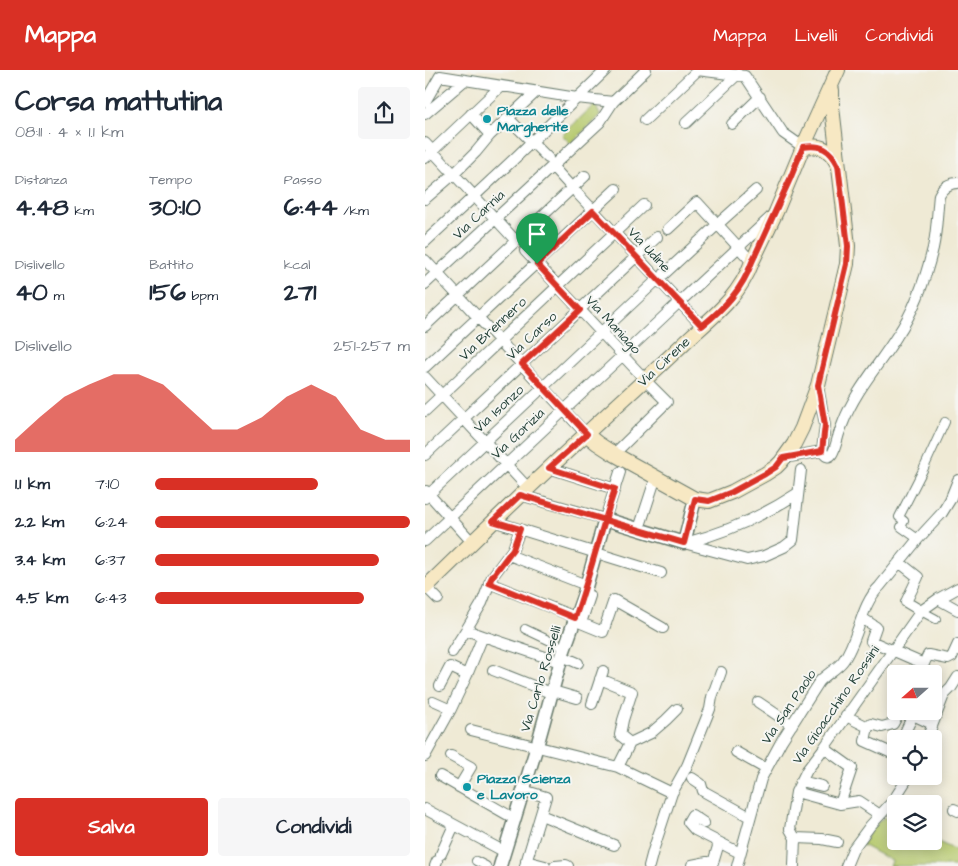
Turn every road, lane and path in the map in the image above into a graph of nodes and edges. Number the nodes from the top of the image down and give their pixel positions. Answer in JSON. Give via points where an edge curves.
{"nodes":[{"id":1,"x":606,"y":70,"type":"edge"},
{"id":2,"x":646,"y":70,"type":"edge"},
{"id":3,"x":697,"y":70,"type":"edge"},
{"id":4,"x":838,"y":70,"type":"edge"},
{"id":5,"x":738,"y":74,"type":"junction"},
{"id":6,"x":465,"y":80,"type":"junction"},
{"id":7,"x":832,"y":85,"type":"junction"},
{"id":8,"x":501,"y":86,"type":"junction"},
{"id":9,"x":537,"y":92,"type":"junction"},
{"id":10,"x":760,"y":97,"type":"junction"},
{"id":11,"x":577,"y":98,"type":"junction"},
{"id":12,"x":425,"y":102,"type":"edge"},
{"id":13,"x":613,"y":102,"type":"junction"},
{"id":14,"x":425,"y":114,"type":"edge"},
{"id":15,"x":471,"y":114,"type":"junction"},
{"id":16,"x":510,"y":120,"type":"junction"},
{"id":17,"x":645,"y":120,"type":"dead end"},
{"id":18,"x":687,"y":124,"type":"dead end"},
{"id":19,"x":731,"y":124,"type":"dead end"},
{"id":20,"x":490,"y":135,"type":"junction"},
{"id":21,"x":532,"y":142,"type":"junction"},
{"id":22,"x":425,"y":143,"type":"edge"},
{"id":23,"x":803,"y":147,"type":"junction"},
{"id":24,"x":429,"y":154,"type":"edge"},
{"id":25,"x":550,"y":162,"type":"junction"},
{"id":26,"x":838,"y":165,"type":"junction"},
{"id":27,"x":454,"y":174,"type":"junction"},
{"id":28,"x":585,"y":176,"type":"dead end"},
{"id":29,"x":958,"y":183,"type":"edge"},
{"id":30,"x":616,"y":189,"type":"dead end"},
{"id":31,"x":756,"y":190,"type":"dead end"},
{"id":32,"x":574,"y":191,"type":"junction"},
{"id":33,"x":475,"y":196,"type":"junction"},
{"id":34,"x":425,"y":199,"type":"edge"},
{"id":35,"x":644,"y":205,"type":"dead end"},
{"id":36,"x":593,"y":211,"type":"junction"},
{"id":37,"x":776,"y":212,"type":"junction"},
{"id":38,"x":495,"y":218,"type":"junction"},
{"id":39,"x":718,"y":224,"type":"junction"},
{"id":40,"x":668,"y":229,"type":"dead end"},
{"id":41,"x":614,"y":233,"type":"junction"},
{"id":42,"x":657,"y":237,"type":"dead end"},
{"id":43,"x":516,"y":241,"type":"junction"},
{"id":44,"x":425,"y":242,"type":"edge"},
{"id":45,"x":739,"y":247,"type":"junction"},
{"id":46,"x":525,"y":251,"type":"dead end"},
{"id":47,"x":636,"y":256,"type":"junction"},
{"id":48,"x":425,"y":260,"type":"edge"},
{"id":49,"x":752,"y":262,"type":"junction"},
{"id":50,"x":537,"y":264,"type":"junction"},
{"id":51,"x":437,"y":273,"type":"junction"},
{"id":52,"x":661,"y":277,"type":"junction"},
{"id":53,"x":425,"y":284,"type":"edge"},
{"id":54,"x":559,"y":287,"type":"junction"},
{"id":55,"x":458,"y":295,"type":"junction"},
{"id":56,"x":685,"y":297,"type":"dead end"},
{"id":57,"x":675,"y":306,"type":"dead end"},
{"id":58,"x":580,"y":310,"type":"junction"},
{"id":59,"x":479,"y":318,"type":"junction"},
{"id":60,"x":425,"y":326,"type":"edge"},
{"id":61,"x":702,"y":326,"type":"junction"},
{"id":62,"x":601,"y":333,"type":"junction"},
{"id":63,"x":501,"y":341,"type":"junction"},
{"id":64,"x":623,"y":356,"type":"junction"},
{"id":65,"x":522,"y":364,"type":"junction"},
{"id":66,"x":425,"y":368,"type":"edge"},
{"id":67,"x":425,"y":377,"type":"edge"},
{"id":68,"x":643,"y":377,"type":"junction"},
{"id":69,"x":818,"y":385,"type":"junction"},
{"id":70,"x":543,"y":387,"type":"junction"},
{"id":71,"x":442,"y":395,"type":"junction"},
{"id":72,"x":565,"y":410,"type":"junction"},
{"id":73,"x":425,"y":411,"type":"edge"},
{"id":74,"x":464,"y":418,"type":"junction"},
{"id":75,"x":945,"y":422,"type":"dead end"},
{"id":76,"x":587,"y":434,"type":"junction"},
{"id":77,"x":485,"y":441,"type":"junction"},
{"id":78,"x":822,"y":451,"type":"junction"},
{"id":79,"x":615,"y":454,"type":"junction"},
{"id":80,"x":425,"y":455,"type":"edge"},
{"id":81,"x":783,"y":458,"type":"junction"},
{"id":82,"x":506,"y":464,"type":"junction"},
{"id":83,"x":549,"y":468,"type":"junction"},
{"id":84,"x":801,"y":470,"type":"dead end"},
{"id":85,"x":620,"y":472,"type":"dead end"},
{"id":86,"x":958,"y":480,"type":"edge"},
{"id":87,"x":653,"y":486,"type":"dead end"},
{"id":88,"x":615,"y":489,"type":"junction"},
{"id":89,"x":524,"y":492,"type":"junction"},
{"id":90,"x":798,"y":493,"type":"junction"},
{"id":91,"x":426,"y":494,"type":"edge"},
{"id":92,"x":695,"y":499,"type":"junction"},
{"id":93,"x":450,"y":518,"type":"junction"},
{"id":94,"x":605,"y":519,"type":"junction"},
{"id":95,"x":493,"y":521,"type":"junction"},
{"id":96,"x":520,"y":529,"type":"junction"},
{"id":97,"x":639,"y":530,"type":"junction"},
{"id":98,"x":918,"y":539,"type":"junction"},
{"id":99,"x":425,"y":541,"type":"edge"},
{"id":100,"x":472,"y":542,"type":"junction"},
{"id":101,"x":684,"y":543,"type":"junction"},
{"id":102,"x":595,"y":552,"type":"junction"},
{"id":103,"x":509,"y":555,"type":"junction"},
{"id":104,"x":899,"y":562,"type":"junction"},
{"id":105,"x":661,"y":573,"type":"dead end"},
{"id":106,"x":489,"y":583,"type":"junction"},
{"id":107,"x":425,"y":588,"type":"edge"},
{"id":108,"x":958,"y":588,"type":"edge"},
{"id":109,"x":585,"y":590,"type":"junction"},
{"id":110,"x":938,"y":598,"type":"junction"},
{"id":111,"x":438,"y":599,"type":"dead end"},
{"id":112,"x":921,"y":610,"type":"junction"},
{"id":113,"x":958,"y":610,"type":"edge"},
{"id":114,"x":575,"y":618,"type":"junction"},
{"id":115,"x":861,"y":618,"type":"junction"},
{"id":116,"x":936,"y":619,"type":"dead end"},
{"id":117,"x":525,"y":628,"type":"dead end"},
{"id":118,"x":663,"y":628,"type":"dead end"},
{"id":119,"x":466,"y":630,"type":"junction"},
{"id":120,"x":483,"y":636,"type":"junction"},
{"id":121,"x":958,"y":644,"type":"edge"},
{"id":122,"x":892,"y":650,"type":"junction"},
{"id":123,"x":452,"y":652,"type":"dead end"},
{"id":124,"x":562,"y":655,"type":"junction"},
{"id":125,"x":578,"y":663,"type":"dead end"},
{"id":126,"x":924,"y":664,"type":"joint"},
{"id":127,"x":493,"y":670,"type":"dead end"},
{"id":128,"x":721,"y":672,"type":"dead end"},
{"id":129,"x":467,"y":675,"type":"junction"},
{"id":130,"x":958,"y":677,"type":"edge"},
{"id":131,"x":440,"y":686,"type":"dead end"},
{"id":132,"x":955,"y":690,"type":"edge"},
{"id":133,"x":552,"y":692,"type":"junction"},
{"id":134,"x":577,"y":698,"type":"dead end"},
{"id":135,"x":433,"y":701,"type":"dead end"},
{"id":136,"x":758,"y":702,"type":"dead end"},
{"id":137,"x":592,"y":704,"type":"dead end"},
{"id":138,"x":677,"y":708,"type":"dead end"},
{"id":139,"x":451,"y":709,"type":"junction"},
{"id":140,"x":846,"y":716,"type":"junction"},
{"id":141,"x":895,"y":720,"type":"edge"},
{"id":142,"x":924,"y":720,"type":"edge"},
{"id":143,"x":928,"y":722,"type":"dead end"},
{"id":144,"x":792,"y":725,"type":"junction"},
{"id":145,"x":867,"y":727,"type":"junction"},
{"id":146,"x":471,"y":730,"type":"dead end"},
{"id":147,"x":930,"y":730,"type":"edge"},
{"id":148,"x":630,"y":743,"type":"junction"},
{"id":149,"x":537,"y":746,"type":"junction"},
{"id":150,"x":824,"y":748,"type":"junction"},
{"id":151,"x":887,"y":750,"type":"edge"},
{"id":152,"x":736,"y":752,"type":"dead end"},
{"id":153,"x":425,"y":756,"type":"edge"},
{"id":154,"x":451,"y":756,"type":"dead end"},
{"id":155,"x":618,"y":767,"type":"junction"},
{"id":156,"x":766,"y":769,"type":"junction"},
{"id":157,"x":440,"y":776,"type":"dead end"},
{"id":158,"x":692,"y":778,"type":"dead end"},
{"id":159,"x":801,"y":781,"type":"junction"},
{"id":160,"x":903,"y":785,"type":"edge"},
{"id":161,"x":822,"y":786,"type":"dead end"},
{"id":162,"x":459,"y":787,"type":"junction"},
{"id":163,"x":523,"y":790,"type":"junction"},
{"id":164,"x":796,"y":792,"type":"junction"},
{"id":165,"x":672,"y":793,"type":"junction"},
{"id":166,"x":839,"y":804,"type":"junction"},
{"id":167,"x":425,"y":809,"type":"edge"},
{"id":168,"x":541,"y":815,"type":"junction"},
{"id":169,"x":880,"y":815,"type":"junction"},
{"id":170,"x":750,"y":817,"type":"junction"},
{"id":171,"x":515,"y":819,"type":"junction"},
{"id":172,"x":703,"y":823,"type":"dead end"},
{"id":173,"x":454,"y":825,"type":"junction"},
{"id":174,"x":795,"y":838,"type":"junction"},
{"id":175,"x":837,"y":842,"type":"dead end"},
{"id":176,"x":719,"y":843,"type":"junction"},
{"id":177,"x":614,"y":845,"type":"dead end"},
{"id":178,"x":505,"y":852,"type":"junction"},
{"id":179,"x":740,"y":853,"type":"junction"},
{"id":180,"x":438,"y":860,"type":"edge"},
{"id":181,"x":476,"y":861,"type":"dead end"},
{"id":182,"x":526,"y":864,"type":"edge"},
{"id":183,"x":692,"y":865,"type":"edge"},
{"id":184,"x":486,"y":866,"type":"edge"},
{"id":185,"x":500,"y":866,"type":"edge"},
{"id":186,"x":545,"y":866,"type":"edge"},
{"id":187,"x":555,"y":866,"type":"edge"},
{"id":188,"x":568,"y":866,"type":"edge"},
{"id":189,"x":649,"y":866,"type":"edge"},
{"id":190,"x":737,"y":866,"type":"edge"},
{"id":191,"x":794,"y":866,"type":"edge"},
{"id":192,"x":847,"y":866,"type":"edge"}],
"edges":[{"from":1,"to":11,"type":"street"},
{"from":2,"to":13,"type":"street","name":"Via Carnia"},
{"from":3,"to":5,"type":"street"},
{"from":3,"to":17,"type":"street"},
{"from":4,"to":7,"type":"main road","name":"Via Cirene"},
{"from":5,"to":10,"type":"street","via":[[745,76]]},
{"from":5,"to":18,"type":"street"},
{"from":6,"to":8,"type":"street"},
{"from":6,"to":12,"type":"street","via":[[440,76]]},
{"from":6,"to":14,"type":"street"},
{"from":7,"to":23,"type":"main road","name":"Via Cirene"},
{"from":7,"to":26,"type":"main road"},
{"from":8,"to":9,"type":"street"},
{"from":8,"to":15,"type":"street"},
{"from":9,"to":11,"type":"street"},
{"from":9,"to":16,"type":"street"},
{"from":10,"to":19,"type":"street"},
{"from":10,"to":23,"type":"street","via":[[783,132]]},
{"from":11,"to":13,"type":"street"},
{"from":11,"to":21,"type":"street"},
{"from":13,"to":25,"type":"street","name":"Via Carnia","via":[[600,122]]},
{"from":15,"to":20,"type":"street"},
{"from":15,"to":24,"type":"street"},
{"from":16,"to":20,"type":"street"},
{"from":16,"to":21,"type":"street","name":"Via Udine"},
{"from":20,"to":27,"type":"street"},
{"from":21,"to":25,"type":"street","name":"Via Udine"},
{"from":21,"to":33,"type":"street"},
{"from":22,"to":24,"type":"street"},
{"from":23,"to":26,"type":"main road","via":[[812,145],[828,151]]},
{"from":23,"to":37,"type":"main road","name":"Via Cirene"},
{"from":24,"to":27,"type":"street"},
{"from":25,"to":32,"type":"street","name":"Via Udine"},
{"from":25,"to":38,"type":"street","name":"Via Carnia"},
{"from":26,"to":69,"type":"main road","via":[[848,246],[847,264]]},
{"from":27,"to":33,"type":"street"},
{"from":27,"to":34,"type":"street"},
{"from":28,"to":32,"type":"street"},
{"from":29,"to":78,"type":"street","via":[[942,188],[939,195],[933,248],[907,320],[853,403],[834,452],[827,456]]},
{"from":30,"to":36,"type":"street"},
{"from":31,"to":39,"type":"street","name":"Via Isonzo"},
{"from":32,"to":36,"type":"street","name":"Via Udine"},
{"from":32,"to":43,"type":"street"},
{"from":33,"to":38,"type":"street"},
{"from":33,"to":44,"type":"street"},
{"from":35,"to":41,"type":"street","name":"Via Brennero"},
{"from":36,"to":41,"type":"street","name":"Via Udine"},
{"from":36,"to":50,"type":"street"},
{"from":37,"to":45,"type":"street"},
{"from":37,"to":49,"type":"main road","name":"Via Cirene"},
{"from":38,"to":43,"type":"street"},
{"from":38,"to":51,"type":"street","name":"Via Carnia"},
{"from":39,"to":40,"type":"street","via":[[697,202]]},
{"from":39,"to":45,"type":"street"},
{"from":39,"to":52,"type":"street","name":"Via Isonzo"},
{"from":41,"to":47,"type":"street","name":"Via Udine"},
{"from":41,"to":54,"type":"street","name":"Via Brennero"},
{"from":42,"to":47,"type":"street","name":"Via Carso"},
{"from":43,"to":55,"type":"street"},
{"from":45,"to":49,"type":"street"},
{"from":45,"to":56,"type":"street"},
{"from":46,"to":50,"type":"street","name":"Via Maniago"},
{"from":47,"to":52,"type":"street","name":"Via Udine"},
{"from":47,"to":58,"type":"street","name":"Via Carso"},
{"from":48,"to":51,"type":"street"},
{"from":49,"to":61,"type":"main road","name":"Via Cirene","via":[[735,294]]},
{"from":50,"to":54,"type":"street","name":"Via Maniago"},
{"from":50,"to":59,"type":"street"},
{"from":51,"to":53,"type":"street","name":"Via Carnia"},
{"from":51,"to":55,"type":"street"},
{"from":52,"to":61,"type":"street","name":"Via Udine"},
{"from":52,"to":62,"type":"street","name":"Via Isonzo"},
{"from":54,"to":58,"type":"street","name":"Via Maniago"},
{"from":54,"to":63,"type":"street","name":"Via Brennero"},
{"from":55,"to":59,"type":"street"},
{"from":55,"to":60,"type":"street"},
{"from":57,"to":64,"type":"street","name":"Via Gorizia"},
{"from":58,"to":62,"type":"street","name":"Via Maniago"},
{"from":58,"to":65,"type":"street","name":"Via Carso"},
{"from":59,"to":63,"type":"street"},
{"from":59,"to":66,"type":"street"},
{"from":61,"to":68,"type":"main road","name":"Via Cirene"},
{"from":62,"to":64,"type":"street","name":"Via Maniago"},
{"from":62,"to":70,"type":"street","name":"Via Isonzo"},
{"from":63,"to":65,"type":"street"},
{"from":63,"to":71,"type":"street","name":"Via Brennero"},
{"from":64,"to":68,"type":"street","name":"Via Maniago"},
{"from":64,"to":72,"type":"street","name":"Via Gorizia"},
{"from":65,"to":70,"type":"street"},
{"from":65,"to":74,"type":"street","name":"Via Carso"},
{"from":67,"to":71,"type":"street"},
{"from":68,"to":76,"type":"main road","name":"Via Cirene"},
{"from":68,"to":79,"type":"street","name":"Via Maniago","via":[[667,402]]},
{"from":69,"to":78,"type":"street","via":[[825,425]]},
{"from":69,"to":81,"type":"main road","via":[[802,428]]},
{"from":70,"to":72,"type":"street"},
{"from":70,"to":77,"type":"street","name":"Via Isonzo"},
{"from":71,"to":73,"type":"street","name":"Via Brennero"},
{"from":71,"to":74,"type":"street"},
{"from":72,"to":76,"type":"street"},
{"from":72,"to":82,"type":"street","name":"Via Gorizia"},
{"from":74,"to":77,"type":"street"},
{"from":74,"to":80,"type":"street","name":"Via Carso"},
{"from":75,"to":98,"type":"street","via":[[899,517],[904,521],[901,527]]},
{"from":76,"to":79,"type":"main road"},
{"from":76,"to":83,"type":"main road","name":"Via Cirene"},
{"from":77,"to":82,"type":"street"},
{"from":77,"to":91,"type":"street","name":"Via Isonzo"},
{"from":78,"to":81,"type":"street"},
{"from":79,"to":92,"type":"main road"},
{"from":81,"to":92,"type":"main road","via":[[776,467],[732,492],[709,501]]},
{"from":82,"to":89,"type":"street"},
{"from":82,"to":93,"type":"street","name":"Via Gorizia"},
{"from":83,"to":88,"type":"street"},
{"from":83,"to":89,"type":"main road","name":"Via Cirene"},
{"from":84,"to":90,"type":"street"},
{"from":85,"to":88,"type":"street","name":"Via Carlo Rosselli"},
{"from":86,"to":98,"type":"street","name":"Via San Paolo","via":[[942,513]]},
{"from":87,"to":97,"type":"street"},
{"from":88,"to":94,"type":"street","name":"Via Carlo Rosselli"},
{"from":89,"to":94,"type":"street"},
{"from":89,"to":95,"type":"main road","name":"Via Cirene"},
{"from":90,"to":101,"type":"street","via":[[753,519]]},
{"from":90,"to":101,"type":"street","via":[[793,540],[784,547],[747,560]]},
{"from":91,"to":93,"type":"street"},
{"from":92,"to":101,"type":"street"},
{"from":93,"to":99,"type":"street","name":"Via Gorizia"},
{"from":93,"to":100,"type":"street"},
{"from":94,"to":97,"type":"street"},
{"from":94,"to":102,"type":"street","name":"Via Carlo Rosselli"},
{"from":95,"to":96,"type":"street"},
{"from":95,"to":100,"type":"main road","name":"Via Cirene"},
{"from":96,"to":102,"type":"street"},
{"from":96,"to":103,"type":"street"},
{"from":97,"to":101,"type":"street"},
{"from":98,"to":104,"type":"street","name":"Via San Paolo"},
{"from":100,"to":107,"type":"main road","name":"Via Cirene"},
{"from":102,"to":105,"type":"street"},
{"from":102,"to":109,"type":"street","name":"Via Carlo Rosselli"},
{"from":103,"to":106,"type":"street"},
{"from":103,"to":109,"type":"street"},
{"from":104,"to":112,"type":"street","via":[[918,577],[906,602]]},
{"from":104,"to":115,"type":"street","name":"Via San Paolo","via":[[874,592]]},
{"from":106,"to":114,"type":"street"},
{"from":106,"to":119,"type":"street","via":[[482,603]]},
{"from":107,"to":111,"type":"street"},
{"from":108,"to":110,"type":"street","name":"Via Gioacchino Rossini"},
{"from":109,"to":114,"type":"street","name":"Via Carlo Rosselli"},
{"from":109,"to":118,"type":"street","via":[[590,596],[581,623],[603,632],[614,600]]},
{"from":110,"to":112,"type":"street","name":"Via Gioacchino Rossini"},
{"from":110,"to":113,"type":"street"},
{"from":112,"to":116,"type":"street"},
{"from":112,"to":122,"type":"street","name":"Via Gioacchino Rossini"},
{"from":114,"to":124,"type":"street","name":"Via Carlo Rosselli"},
{"from":115,"to":122,"type":"street","via":[[876,627],[871,641]]},
{"from":115,"to":144,"type":"street","name":"Via San Paolo","via":[[842,662],[823,678]]},
{"from":117,"to":124,"type":"street"},
{"from":119,"to":120,"type":"street"},
{"from":119,"to":123,"type":"street"},
{"from":120,"to":124,"type":"street"},
{"from":120,"to":129,"type":"street"},
{"from":121,"to":126,"type":"street","via":[[952,657],[928,655]]},
{"from":122,"to":126,"type":"street"},
{"from":122,"to":140,"type":"street","name":"Via Gioacchino Rossini"},
{"from":124,"to":125,"type":"street"},
{"from":124,"to":133,"type":"street","name":"Via Carlo Rosselli"},
{"from":127,"to":133,"type":"street"},
{"from":128,"to":165,"type":"street","via":[[687,766]]},
{"from":129,"to":131,"type":"street","via":[[450,667]]},
{"from":129,"to":139,"type":"street"},
{"from":130,"to":132,"type":"street"},
{"from":132,"to":147,"type":"street","via":[[944,695]]},
{"from":133,"to":134,"type":"street"},
{"from":133,"to":149,"type":"street","name":"Via Carlo Rosselli"},
{"from":135,"to":139,"type":"street"},
{"from":136,"to":144,"type":"street"},
{"from":137,"to":148,"type":"street","via":[[601,675],[632,692],[620,736]]},
{"from":138,"to":148,"type":"street","via":[[651,732]]},
{"from":139,"to":153,"type":"street"},
{"from":140,"to":145,"type":"street"},
{"from":140,"to":150,"type":"street","name":"Via Gioacchino Rossini"},
{"from":141,"to":145,"type":"street","via":[[883,727],[871,724]]},
{"from":142,"to":143,"type":"street"},
{"from":144,"to":156,"type":"street","name":"Via San Paolo"},
{"from":145,"to":151,"type":"street","via":[[865,740]]},
{"from":146,"to":149,"type":"street"},
{"from":148,"to":155,"type":"street"},
{"from":149,"to":155,"type":"street"},
{"from":149,"to":163,"type":"street","name":"Via Carlo Rosselli"},
{"from":150,"to":159,"type":"street","name":"Via Gioacchino Rossini"},
{"from":150,"to":166,"type":"street","via":[[852,768]]},
{"from":152,"to":156,"type":"street"},
{"from":154,"to":162,"type":"street","via":[[471,767]]},
{"from":155,"to":165,"type":"street"},
{"from":156,"to":170,"type":"street","name":"Via San Paolo"},
{"from":157,"to":162,"type":"street"},
{"from":158,"to":170,"type":"street","via":[[701,784],[703,791]]},
{"from":159,"to":161,"type":"street"},
{"from":159,"to":164,"type":"street","name":"Via Gioacchino Rossini"},
{"from":160,"to":169,"type":"street"},
{"from":162,"to":171,"type":"street"},
{"from":163,"to":168,"type":"street","via":[[546,798]]},
{"from":163,"to":171,"type":"street","name":"Via Carlo Rosselli"},
{"from":164,"to":166,"type":"street"},
{"from":164,"to":174,"type":"street","name":"Via Gioacchino Rossini","via":[[790,829]]},
{"from":165,"to":189,"type":"street"},
{"from":166,"to":169,"type":"street","via":[[859,801]]},
{"from":167,"to":173,"type":"street"},
{"from":168,"to":177,"type":"street"},
{"from":168,"to":182,"type":"street"},
{"from":169,"to":192,"type":"street","via":[[853,849]]},
{"from":170,"to":179,"type":"street","name":"Via San Paolo"},
{"from":171,"to":178,"type":"street","name":"Via Carlo Rosselli"},
{"from":172,"to":176,"type":"street","via":[[692,815],[688,822],[695,830]]},
{"from":173,"to":178,"type":"street"},
{"from":173,"to":180,"type":"street"},
{"from":174,"to":175,"type":"street"},
{"from":174,"to":191,"type":"street","name":"Via Gioacchino Rossini"},
{"from":176,"to":179,"type":"street"},
{"from":176,"to":183,"type":"street","via":[[713,863]]},
{"from":178,"to":185,"type":"street","name":"Via Carlo Rosselli"},
{"from":179,"to":190,"type":"street","name":"Via San Paolo"},
{"from":181,"to":184,"type":"street"},
{"from":182,"to":186,"type":"street"},
{"from":187,"to":188,"type":"street"}]}
